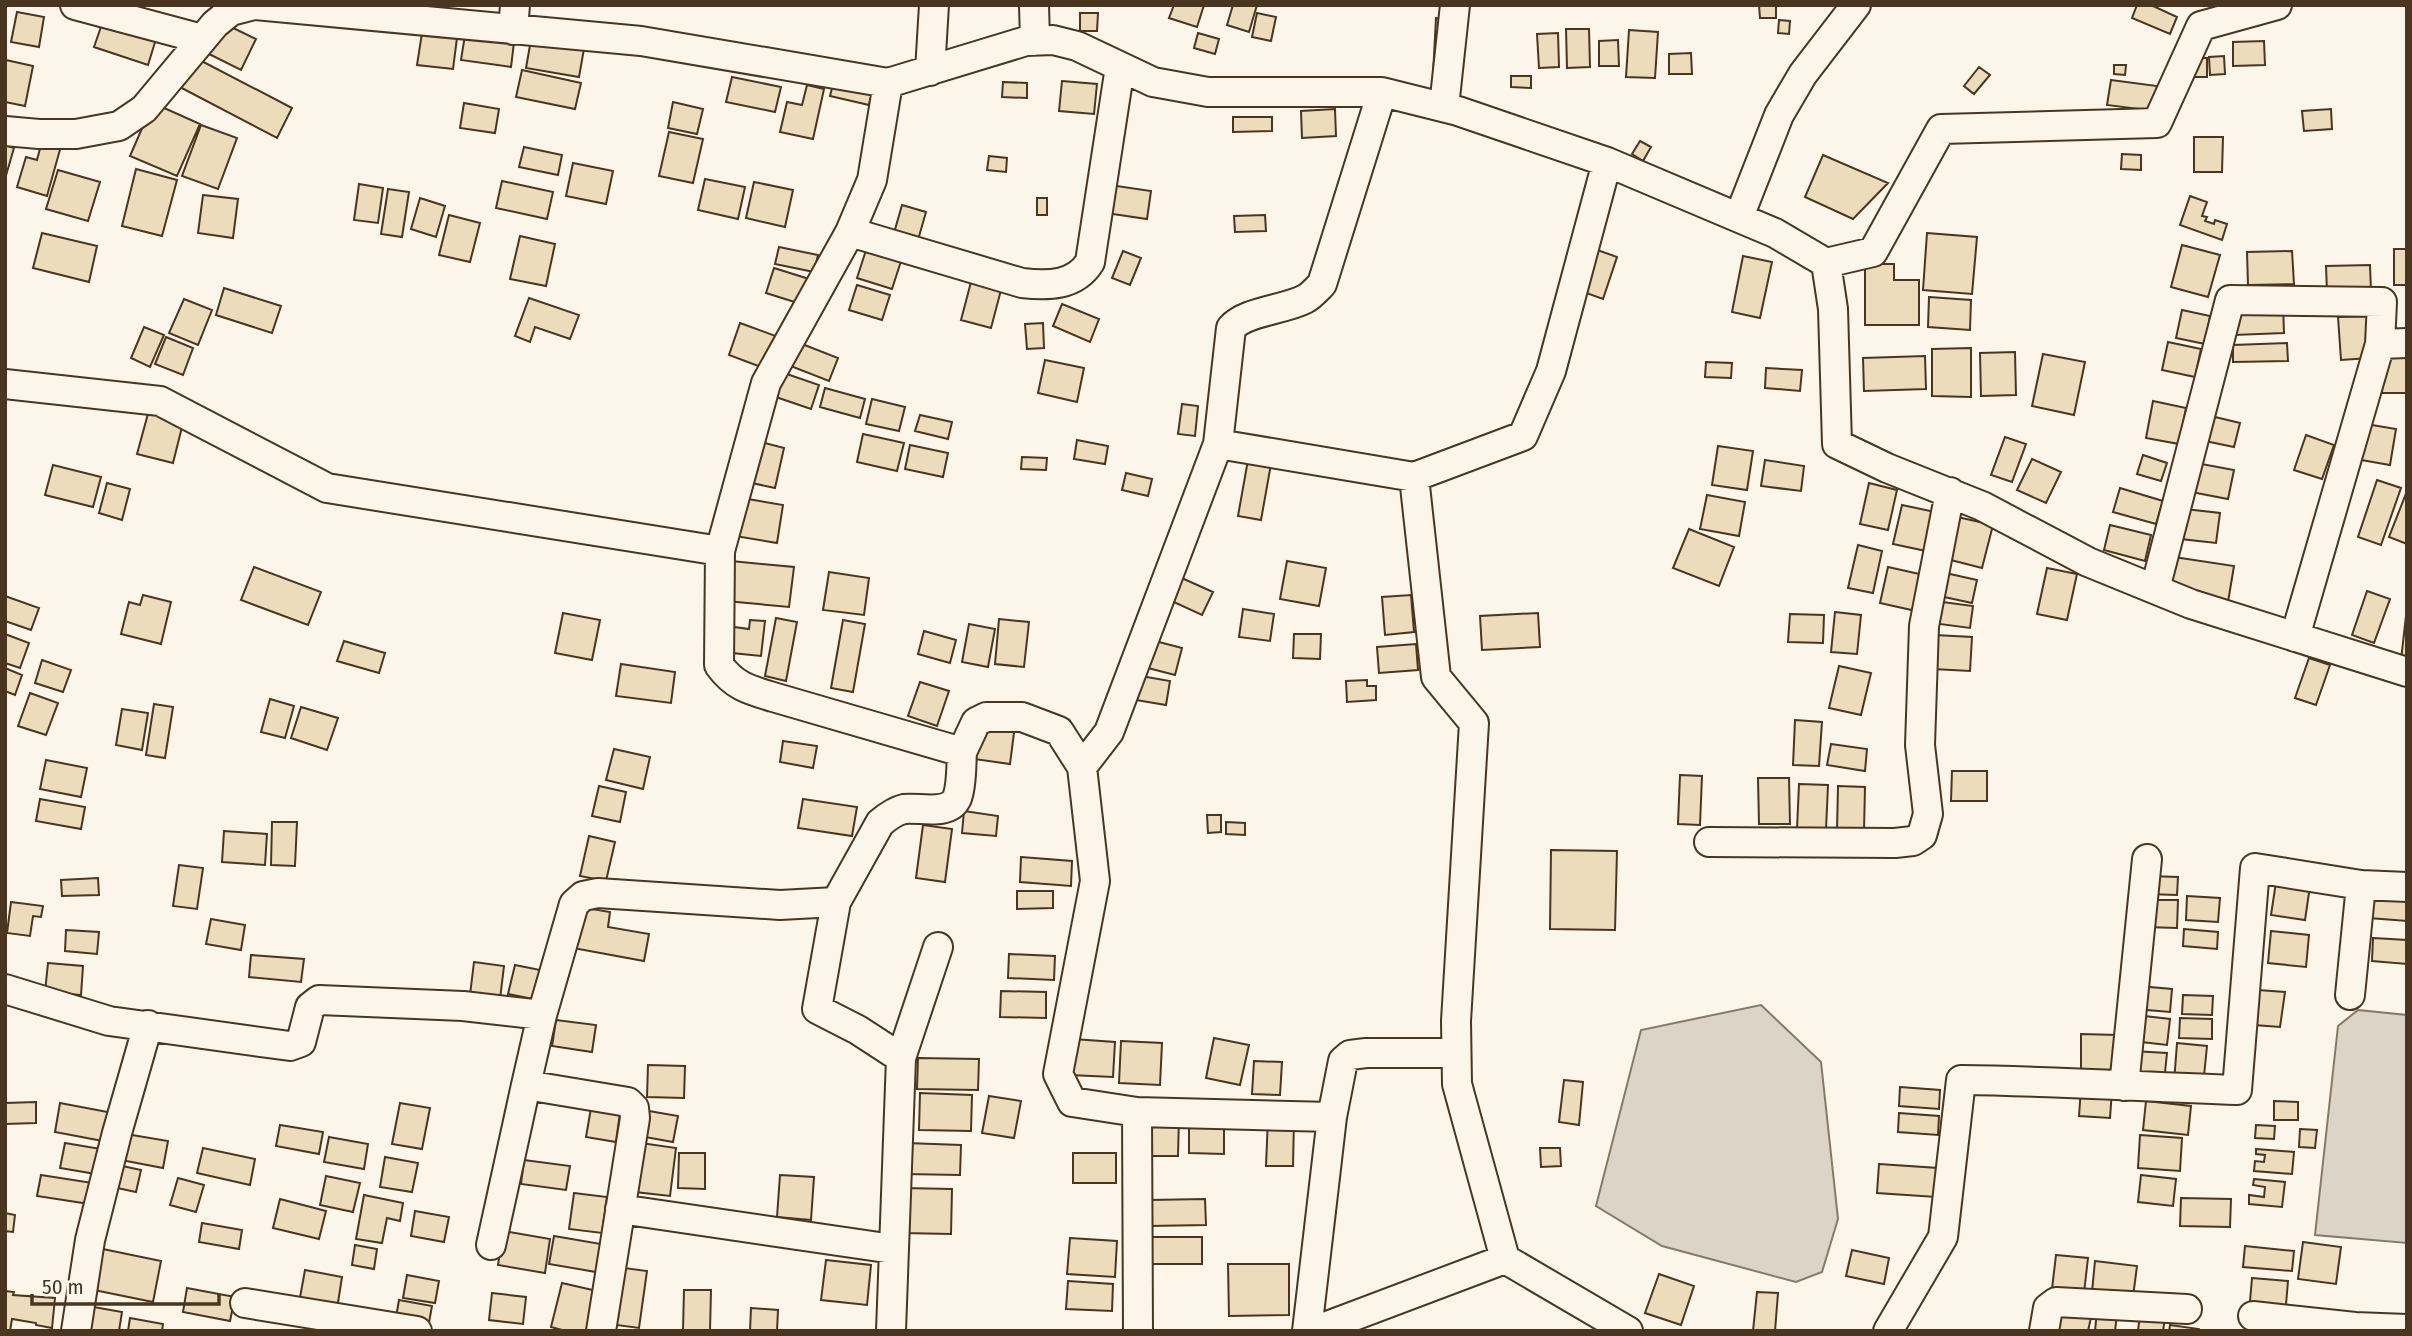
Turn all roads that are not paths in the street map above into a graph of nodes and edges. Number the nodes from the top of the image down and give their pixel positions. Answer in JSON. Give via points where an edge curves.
{"nodes":[{"id":1,"x":75,"y":5,"type":"edge"},
{"id":2,"x":933,"y":5,"type":"edge"},
{"id":3,"x":1034,"y":5,"type":"edge"},
{"id":4,"x":1455,"y":5,"type":"edge"},
{"id":5,"x":1856,"y":5,"type":"edge"},
{"id":6,"x":2277,"y":5,"type":"edge"},
{"id":7,"x":514,"y":17,"type":"edge"},
{"id":8,"x":202,"y":39,"type":"junction"},
{"id":9,"x":1035,"y":41,"type":"junction"},
{"id":10,"x":1120,"y":66,"type":"junction"},
{"id":11,"x":930,"y":71,"type":"junction"},
{"id":12,"x":887,"y":83,"type":"junction"},
{"id":13,"x":1382,"y":92,"type":"junction"},
{"id":14,"x":1444,"y":107,"type":"junction"},
{"id":15,"x":5,"y":131,"type":"edge"},
{"id":16,"x":1607,"y":162,"type":"junction"},
{"id":17,"x":1739,"y":218,"type":"junction"},
{"id":18,"x":850,"y":232,"type":"junction"},
{"id":19,"x":1826,"y":263,"type":"junction"},
{"id":20,"x":2394,"y":344,"type":"edge"},
{"id":21,"x":5,"y":384,"type":"edge"},
{"id":22,"x":1218,"y":444,"type":"junction"},
{"id":23,"x":1413,"y":477,"type":"junction"},
{"id":24,"x":1950,"y":492,"type":"junction"},
{"id":25,"x":720,"y":551,"type":"junction"},
{"id":26,"x":2155,"y":589,"type":"junction"},
{"id":27,"x":2295,"y":637,"type":"junction"},
{"id":28,"x":2407,"y":672,"type":"edge"},
{"id":29,"x":962,"y":752,"type":"junction"},
{"id":30,"x":1082,"y":767,"type":"junction"},
{"id":31,"x":1709,"y":842,"type":"dead end"},
{"id":32,"x":2147,"y":859,"type":"dead end"},
{"id":33,"x":2361,"y":885,"type":"junction"},
{"id":34,"x":2407,"y":887,"type":"edge"},
{"id":35,"x":836,"y":902,"type":"junction"},
{"id":36,"x":938,"y":947,"type":"dead end"},
{"id":37,"x":5,"y":989,"type":"edge"},
{"id":38,"x":2350,"y":995,"type":"dead end"},
{"id":39,"x":542,"y":1015,"type":"junction"},
{"id":40,"x":148,"y":1026,"type":"junction"},
{"id":41,"x":1456,"y":1053,"type":"junction"},
{"id":42,"x":901,"y":1058,"type":"junction"},
{"id":43,"x":526,"y":1085,"type":"junction"},
{"id":44,"x":2124,"y":1086,"type":"junction"},
{"id":45,"x":1137,"y":1112,"type":"junction"},
{"id":46,"x":1332,"y":1117,"type":"junction"},
{"id":47,"x":620,"y":1209,"type":"junction"},
{"id":48,"x":491,"y":1245,"type":"dead end"},
{"id":49,"x":893,"y":1249,"type":"junction"},
{"id":50,"x":1505,"y":1259,"type":"junction"},
{"id":51,"x":246,"y":1303,"type":"dead end"},
{"id":52,"x":2187,"y":1310,"type":"dead end"},
{"id":53,"x":2253,"y":1316,"type":"dead end"},
{"id":54,"x":2407,"y":1329,"type":"edge"},
{"id":55,"x":1891,"y":1330,"type":"edge"},
{"id":56,"x":76,"y":1331,"type":"edge"},
{"id":57,"x":417,"y":1331,"type":"edge"},
{"id":58,"x":601,"y":1331,"type":"edge"},
{"id":59,"x":891,"y":1331,"type":"edge"},
{"id":60,"x":1138,"y":1331,"type":"edge"},
{"id":61,"x":1307,"y":1331,"type":"edge"},
{"id":62,"x":1314,"y":1331,"type":"edge"},
{"id":63,"x":1628,"y":1331,"type":"edge"},
{"id":64,"x":2044,"y":1331,"type":"edge"}],
"edges":[{"from":1,"to":8,"type":"street"},
{"from":2,"to":11,"type":"street"},
{"from":3,"to":9,"type":"street"},
{"from":4,"to":14,"type":"street"},
{"from":5,"to":17,"type":"street","via":[[1803,74],[1779,115]]},
{"from":6,"to":19,"type":"street","via":[[2201,26],[2157,123],[1941,129],[1872,252]]},
{"from":7,"to":8,"type":"street","via":[[254,5],[231,11]]},
{"from":7,"to":12,"type":"street"},
{"from":8,"to":15,"type":"street","via":[[144,108],[119,126],[76,134]]},
{"from":9,"to":10,"type":"street","via":[[1077,46]]},
{"from":9,"to":11,"type":"street"},
{"from":10,"to":13,"type":"street","via":[[1153,82],[1208,92]]},
{"from":10,"to":18,"type":"street","via":[[1090,262],[1083,274],[1046,285],[1021,283]]},
{"from":11,"to":12,"type":"street"},
{"from":12,"to":18,"type":"street","via":[[872,180]]},
{"from":13,"to":14,"type":"street"},
{"from":13,"to":22,"type":"street","via":[[1322,284],[1307,298],[1238,320],[1231,328]]},
{"from":14,"to":16,"type":"street"},
{"from":16,"to":17,"type":"street"},
{"from":16,"to":23,"type":"street","via":[[1551,371],[1523,436]]},
{"from":17,"to":19,"type":"street"},
{"from":18,"to":25,"type":"street","via":[[766,383]]},
{"from":19,"to":24,"type":"street","via":[[1833,309],[1837,444]]},
{"from":20,"to":26,"type":"street","via":[[2382,302],[2230,300]]},
{"from":20,"to":27,"type":"street"},
{"from":21,"to":25,"type":"street","via":[[160,401],[327,488]]},
{"from":22,"to":23,"type":"street"},
{"from":22,"to":30,"type":"street","via":[[1109,732]]},
{"from":23,"to":41,"type":"street","via":[[1436,677],[1474,723]]},
{"from":24,"to":26,"type":"street","via":[[2088,562]]},
{"from":24,"to":31,"type":"street","via":[[1924,626],[1920,745],[1928,814],[1922,835],[1895,843]]},
{"from":25,"to":29,"type":"street","via":[[719,665],[729,678],[772,697]]},
{"from":26,"to":27,"type":"street"},
{"from":27,"to":28,"type":"street"},
{"from":29,"to":30,"type":"street","via":[[976,722],[986,717],[1022,717],[1059,731]]},
{"from":29,"to":35,"type":"street","via":[[957,798],[944,808],[903,809],[889,815],[880,823]]},
{"from":30,"to":45,"type":"street","via":[[1096,881],[1058,1074],[1072,1102]]},
{"from":32,"to":44,"type":"street"},
{"from":33,"to":34,"type":"street"},
{"from":33,"to":38,"type":"street"},
{"from":33,"to":44,"type":"street","via":[[2255,868],[2237,1090]]},
{"from":35,"to":39,"type":"street","via":[[780,905],[598,893],[583,897],[574,904]]},
{"from":35,"to":42,"type":"street","via":[[817,1009]]},
{"from":36,"to":42,"type":"street"},
{"from":37,"to":40,"type":"street","via":[[109,1021]]},
{"from":39,"to":40,"type":"street","via":[[463,1006],[319,1000],[310,1007],[301,1042],[290,1046]]},
{"from":39,"to":43,"type":"street"},
{"from":40,"to":56,"type":"street","via":[[90,1240]]},
{"from":41,"to":46,"type":"street","via":[[1350,1055],[1343,1061]]},
{"from":41,"to":50,"type":"street","via":[[1457,1084]]},
{"from":42,"to":49,"type":"street"},
{"from":43,"to":47,"type":"street","via":[[628,1102],[634,1108]]},
{"from":43,"to":48,"type":"street"},
{"from":44,"to":55,"type":"street","via":[[1961,1080],[1943,1237]]},
{"from":45,"to":46,"type":"street"},
{"from":45,"to":60,"type":"street"},
{"from":46,"to":61,"type":"street"},
{"from":47,"to":49,"type":"street"},
{"from":47,"to":58,"type":"street"},
{"from":49,"to":59,"type":"street"},
{"from":50,"to":62,"type":"street"},
{"from":50,"to":63,"type":"street"},
{"from":51,"to":57,"type":"street"},
{"from":52,"to":64,"type":"street","via":[[2056,1302],[2048,1308]]},
{"from":53,"to":54,"type":"street"}]}
